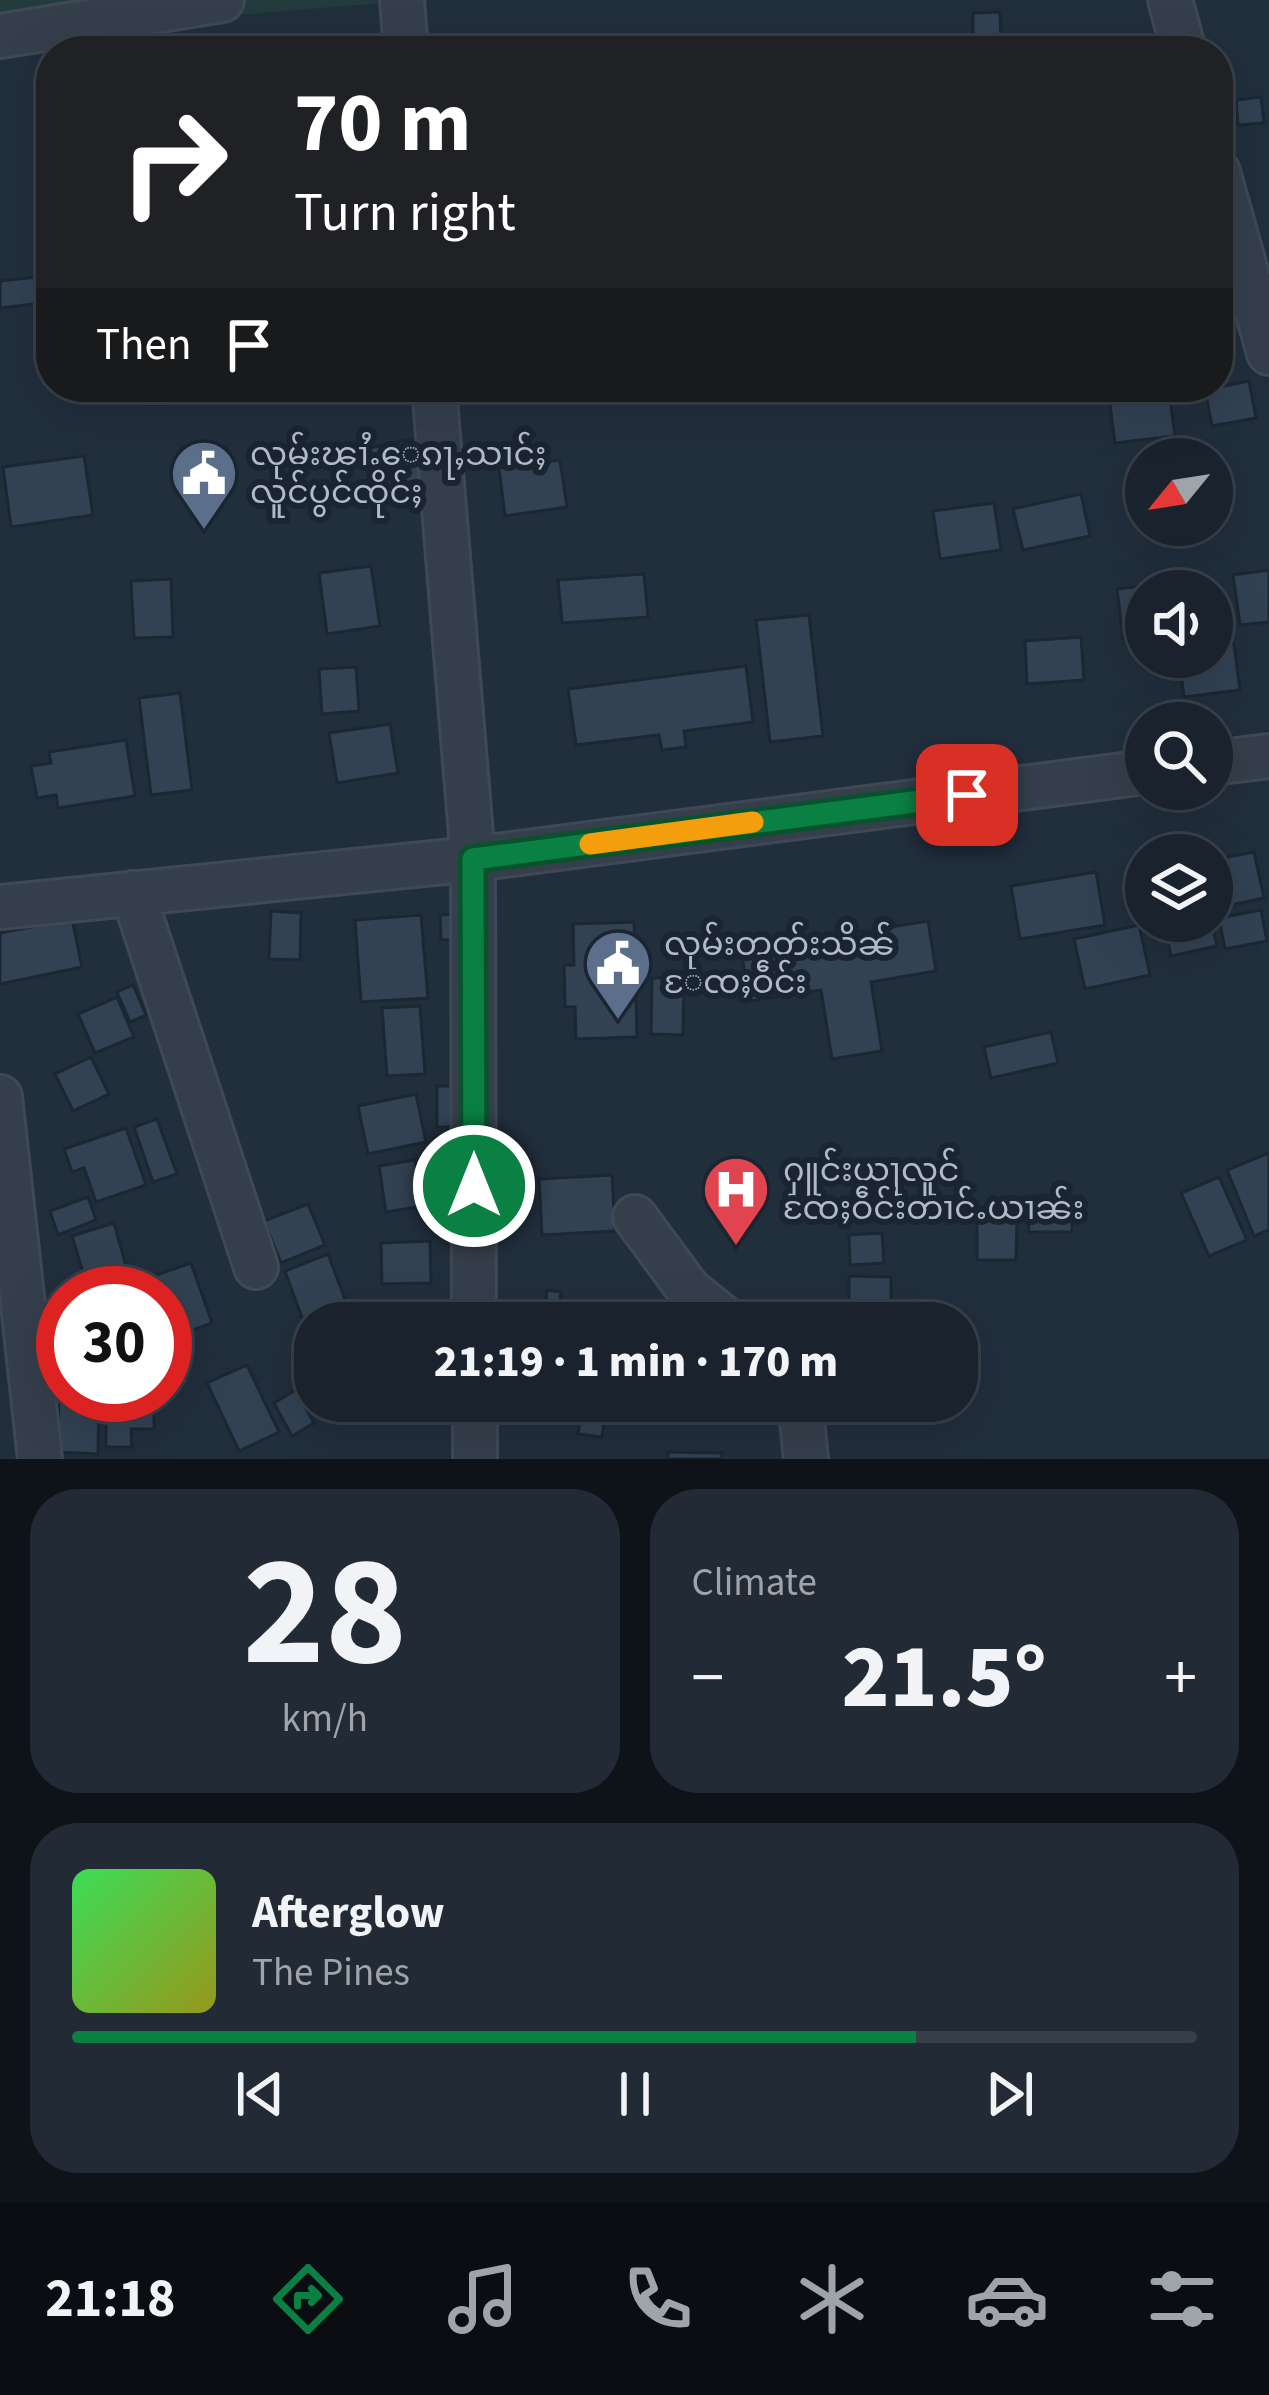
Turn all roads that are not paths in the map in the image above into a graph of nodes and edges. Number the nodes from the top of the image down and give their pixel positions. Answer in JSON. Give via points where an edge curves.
{"nodes":[{"id":1,"x":222,"y":0,"type":"edge"},
{"id":2,"x":402,"y":0,"type":"edge"},
{"id":3,"x":1169,"y":0,"type":"edge"},
{"id":4,"x":0,"y":35,"type":"edge"},
{"id":5,"x":405,"y":36,"type":"edge"},
{"id":6,"x":1180,"y":36,"type":"edge"},
{"id":7,"x":1233,"y":225,"type":"edge"},
{"id":8,"x":1269,"y":353,"type":"edge"},
{"id":9,"x":435,"y":402,"type":"edge"},
{"id":10,"x":1269,"y":756,"type":"edge"},
{"id":11,"x":1233,"y":761,"type":"edge"},
{"id":12,"x":1125,"y":775,"type":"edge"},
{"id":13,"x":473,"y":859,"type":"junction"},
{"id":14,"x":133,"y":893,"type":"junction"},
{"id":15,"x":0,"y":907,"type":"edge"},
{"id":16,"x":0,"y":1096,"type":"edge"},
{"id":17,"x":635,"y":1217,"type":"dead end"},
{"id":18,"x":256,"y":1267,"type":"dead end"},
{"id":19,"x":474,"y":1302,"type":"edge"},
{"id":20,"x":704,"y":1302,"type":"edge"},
{"id":21,"x":475,"y":1422,"type":"edge"},
{"id":22,"x":802,"y":1422,"type":"edge"},
{"id":23,"x":40,"y":1459,"type":"edge"},
{"id":24,"x":475,"y":1459,"type":"edge"},
{"id":25,"x":806,"y":1459,"type":"edge"}],
"edges":[{"from":1,"to":4,"type":"street"},
{"from":2,"to":5,"type":"street"},
{"from":3,"to":6,"type":"street"},
{"from":7,"to":8,"type":"street"},
{"from":9,"to":13,"type":"street"},
{"from":10,"to":11,"type":"street"},
{"from":12,"to":13,"type":"street"},
{"from":13,"to":14,"type":"street"},
{"from":13,"to":19,"type":"street"},
{"from":14,"to":15,"type":"street"},
{"from":14,"to":18,"type":"street"},
{"from":16,"to":23,"type":"street"},
{"from":17,"to":20,"type":"street"},
{"from":21,"to":24,"type":"street"},
{"from":22,"to":25,"type":"street"}]}
